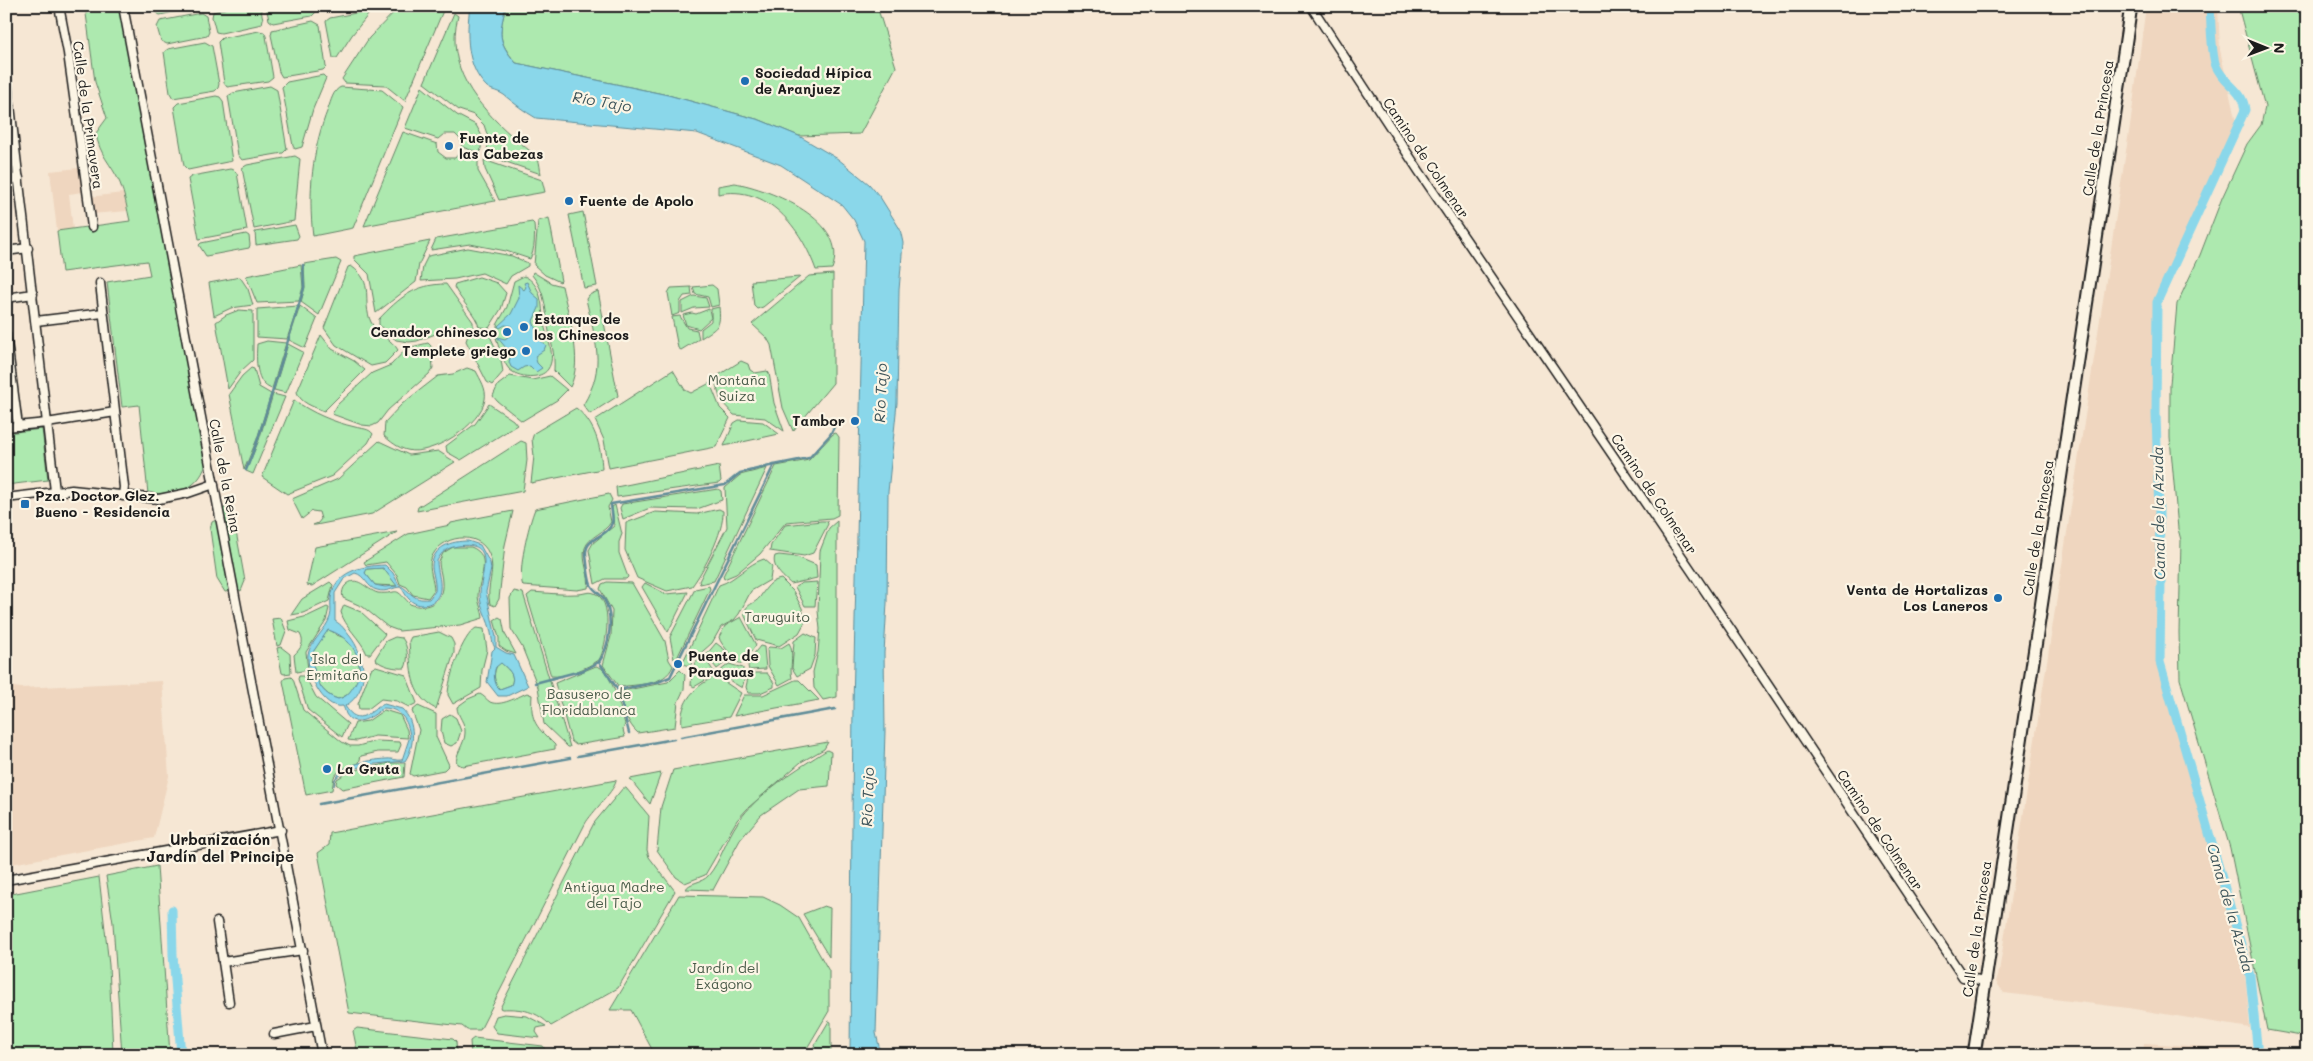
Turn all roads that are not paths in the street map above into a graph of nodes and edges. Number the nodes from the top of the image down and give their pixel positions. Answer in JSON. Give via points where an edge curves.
{"nodes":[{"id":1,"x":59,"y":6,"type":"edge"},
{"id":2,"x":123,"y":6,"type":"edge"},
{"id":3,"x":1311,"y":6,"type":"edge"},
{"id":4,"x":2131,"y":6,"type":"edge"},
{"id":5,"x":6,"y":71,"type":"edge"},
{"id":6,"x":19,"y":178,"type":"junction"},
{"id":7,"x":6,"y":180,"type":"edge"},
{"id":8,"x":92,"y":227,"type":"dead end"},
{"id":9,"x":28,"y":248,"type":"junction"},
{"id":10,"x":6,"y":251,"type":"edge"},
{"id":11,"x":100,"y":283,"type":"dead end"},
{"id":12,"x":33,"y":294,"type":"junction"},
{"id":13,"x":6,"y":298,"type":"edge"},
{"id":14,"x":103,"y":313,"type":"junction"},
{"id":15,"x":36,"y":321,"type":"junction"},
{"id":16,"x":6,"y":334,"type":"edge"},
{"id":17,"x":115,"y":412,"type":"junction"},
{"id":18,"x":47,"y":422,"type":"junction"},
{"id":19,"x":18,"y":426,"type":"junction"},
{"id":20,"x":6,"y":427,"type":"edge"},
{"id":21,"x":214,"y":484,"type":"junction"},
{"id":22,"x":55,"y":492,"type":"junction"},
{"id":23,"x":123,"y":496,"type":"junction"},
{"id":24,"x":6,"y":498,"type":"edge"},
{"id":25,"x":281,"y":830,"type":"junction"},
{"id":26,"x":6,"y":880,"type":"edge"},
{"id":27,"x":217,"y":922,"type":"dead end"},
{"id":28,"x":303,"y":950,"type":"junction"},
{"id":29,"x":223,"y":962,"type":"junction"},
{"id":30,"x":1985,"y":981,"type":"junction"},
{"id":31,"x":229,"y":1002,"type":"dead end"},
{"id":32,"x":316,"y":1026,"type":"junction"},
{"id":33,"x":274,"y":1034,"type":"dead end"},
{"id":34,"x":322,"y":1055,"type":"edge"},
{"id":35,"x":1974,"y":1055,"type":"edge"}],
"edges":[{"from":1,"to":8,"type":"street","name":"Calle de la Primavera"},
{"from":2,"to":21,"type":"street","name":"Calle de la Reina"},
{"from":3,"to":30,"type":"street","name":"Camino de Colmenar","via":[[1964,977]]},
{"from":4,"to":30,"type":"street","name":"Calle de la Princesa"},
{"from":5,"to":6,"type":"street"},
{"from":6,"to":7,"type":"street"},
{"from":6,"to":9,"type":"street"},
{"from":9,"to":10,"type":"street"},
{"from":9,"to":12,"type":"street"},
{"from":11,"to":14,"type":"street"},
{"from":12,"to":13,"type":"street"},
{"from":12,"to":15,"type":"street"},
{"from":14,"to":15,"type":"street"},
{"from":14,"to":17,"type":"street"},
{"from":15,"to":18,"type":"street"},
{"from":16,"to":19,"type":"street"},
{"from":17,"to":18,"type":"street"},
{"from":17,"to":23,"type":"street"},
{"from":18,"to":19,"type":"street"},
{"from":18,"to":22,"type":"street"},
{"from":19,"to":20,"type":"street"},
{"from":21,"to":23,"type":"street","via":[[172,498]]},
{"from":21,"to":25,"type":"street","name":"Calle de la Reina"},
{"from":22,"to":23,"type":"street","via":[[72,490]]},
{"from":22,"to":24,"type":"street"},
{"from":25,"to":26,"type":"street"},
{"from":25,"to":28,"type":"street","name":"Calle de la Reina"},
{"from":27,"to":29,"type":"street"},
{"from":28,"to":29,"type":"street"},
{"from":28,"to":32,"type":"street","name":"Calle de la Reina"},
{"from":29,"to":31,"type":"street"},
{"from":30,"to":35,"type":"street","name":"Calle de la Princesa"},
{"from":32,"to":33,"type":"street"},
{"from":32,"to":34,"type":"street","name":"Calle de la Reina"}]}
